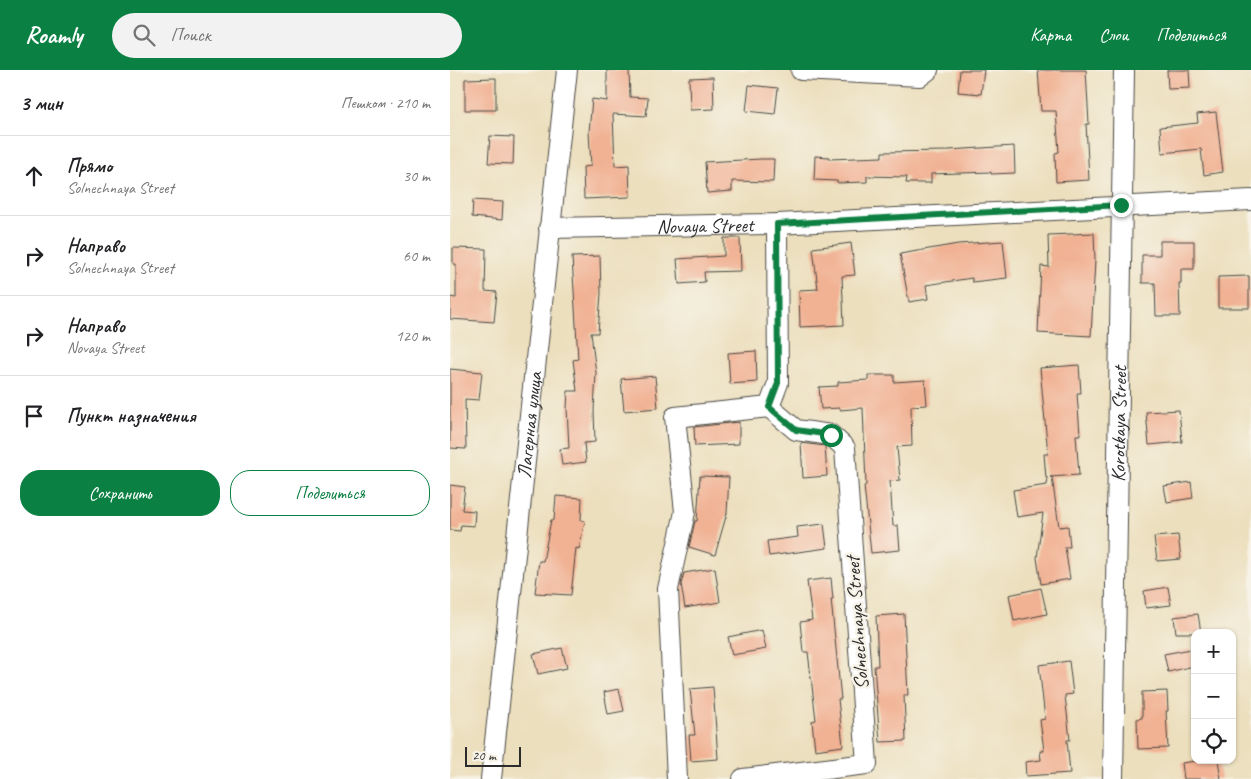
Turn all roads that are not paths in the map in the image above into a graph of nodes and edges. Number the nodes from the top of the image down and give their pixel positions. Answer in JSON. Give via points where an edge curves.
{"nodes":[{"id":1,"x":567,"y":70,"type":"edge"},
{"id":2,"x":801,"y":70,"type":"edge"},
{"id":3,"x":928,"y":70,"type":"edge"},
{"id":4,"x":1124,"y":70,"type":"edge"},
{"id":5,"x":1251,"y":200,"type":"edge"},
{"id":6,"x":1121,"y":205,"type":"junction"},
{"id":7,"x":777,"y":224,"type":"junction"},
{"id":8,"x":549,"y":228,"type":"junction"},
{"id":9,"x":769,"y":407,"type":"junction"},
{"id":10,"x":491,"y":779,"type":"edge"},
{"id":11,"x":676,"y":779,"type":"edge"},
{"id":12,"x":743,"y":779,"type":"edge"},
{"id":13,"x":1113,"y":779,"type":"edge"}],
"edges":[{"from":1,"to":8,"type":"street","name":"Лагерная улица"},
{"from":2,"to":3,"type":"street","via":[[920,76]]},
{"from":4,"to":6,"type":"street","name":"Korotkaya Street"},
{"from":5,"to":6,"type":"street","name":"Novaya Street"},
{"from":6,"to":7,"type":"street","name":"Novaya Street"},
{"from":6,"to":13,"type":"street","name":"Korotkaya Street"},
{"from":7,"to":8,"type":"street","name":"Novaya Street"},
{"from":7,"to":9,"type":"street","via":[[778,383]]},
{"from":8,"to":10,"type":"street","name":"Лагерная улица"},
{"from":9,"to":11,"type":"street","via":[[675,417],[685,512],[668,589]]},
{"from":9,"to":12,"type":"street","name":"Solnechnaya Street","via":[[796,430],[831,435],[845,448],[867,764]]}]}
